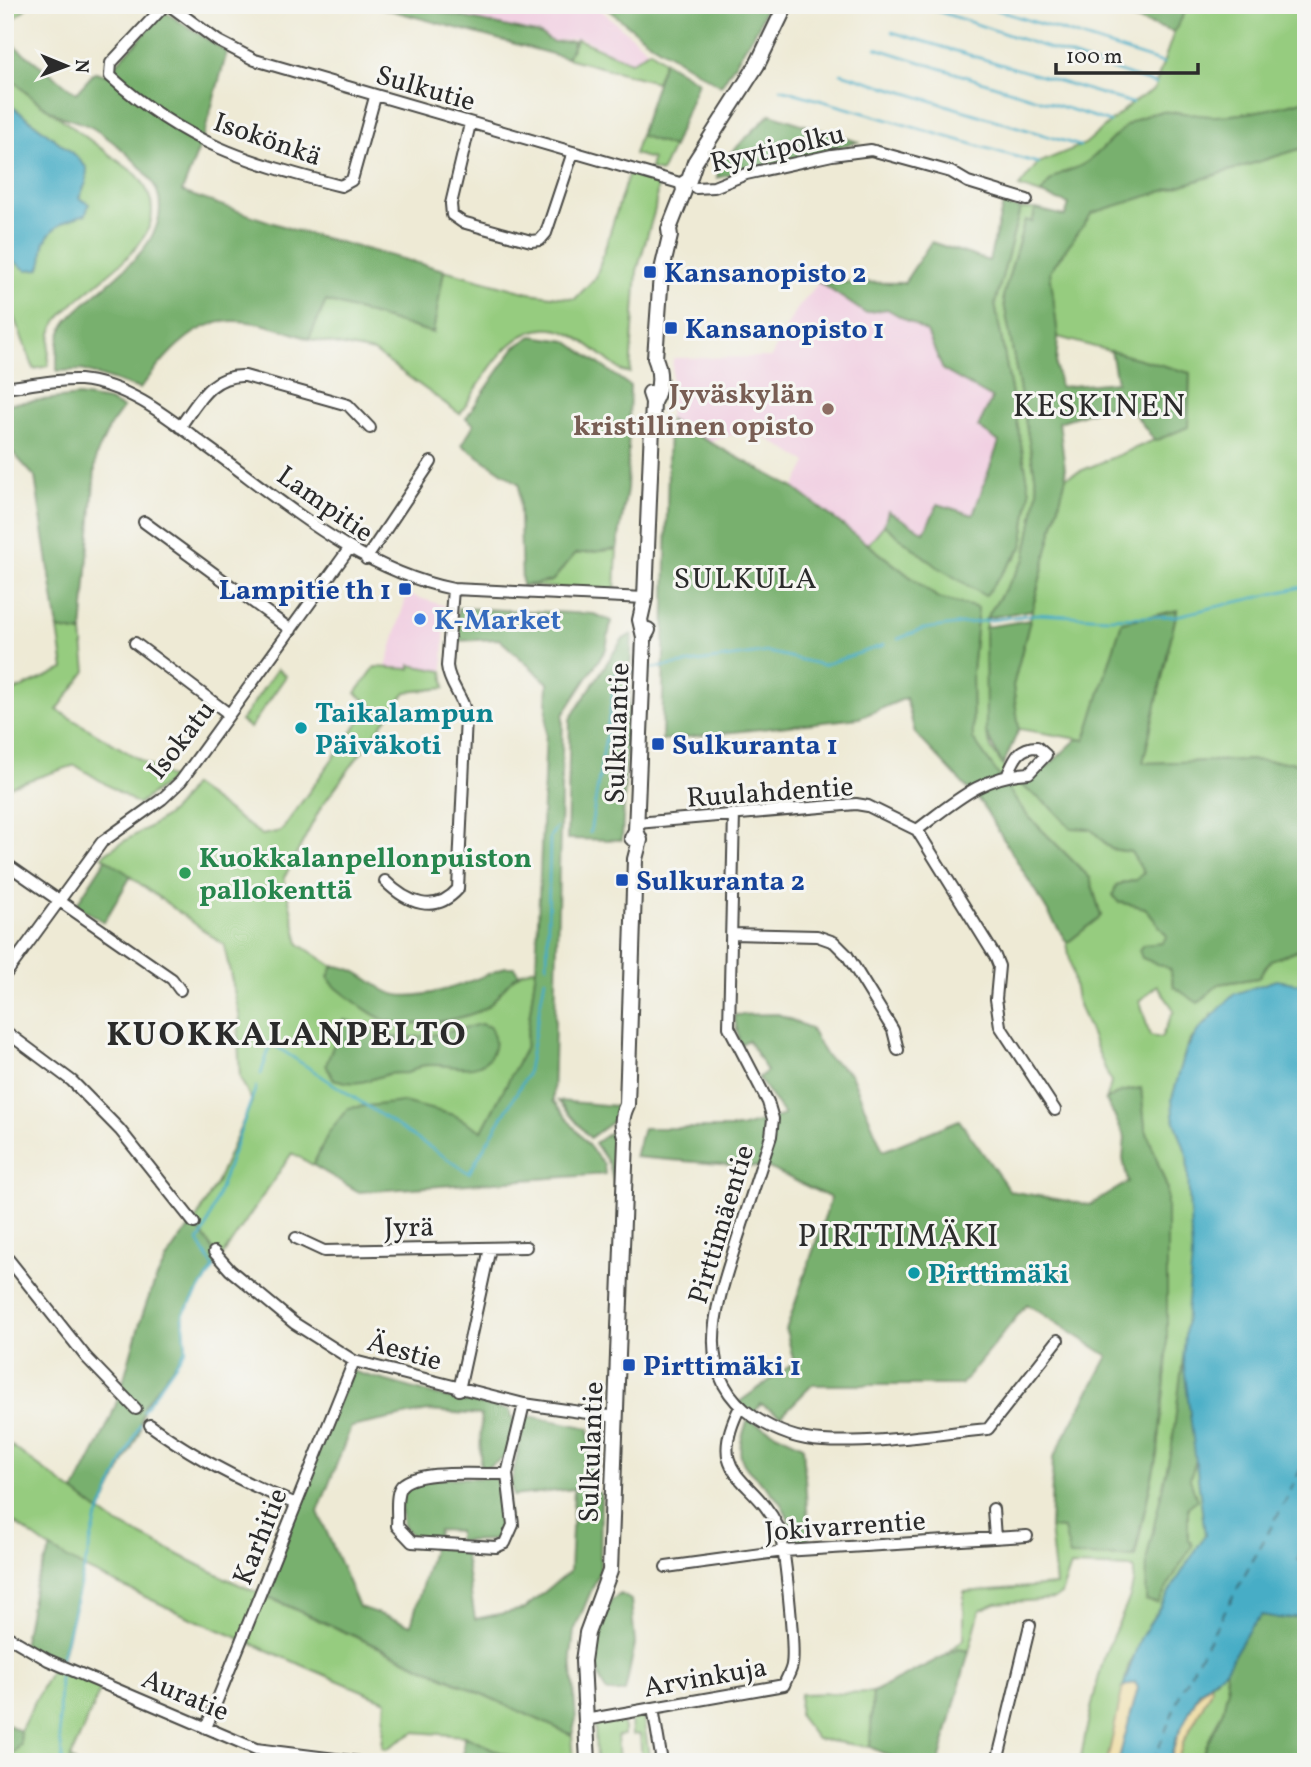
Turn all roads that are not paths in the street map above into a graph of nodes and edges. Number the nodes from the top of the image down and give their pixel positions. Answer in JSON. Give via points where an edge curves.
{"nodes":[{"id":1,"x":167,"y":5,"type":"edge"},
{"id":2,"x":786,"y":5,"type":"edge"},
{"id":3,"x":375,"y":97,"type":"junction"},
{"id":4,"x":470,"y":124,"type":"junction"},
{"id":5,"x":573,"y":152,"type":"junction"},
{"id":6,"x":690,"y":186,"type":"junction"},
{"id":7,"x":1027,"y":200,"type":"dead end"},
{"id":8,"x":5,"y":388,"type":"edge"},
{"id":9,"x":180,"y":427,"type":"junction"},
{"id":10,"x":370,"y":428,"type":"dead end"},
{"id":11,"x":431,"y":462,"type":"dead end"},
{"id":12,"x":144,"y":522,"type":"dead end"},
{"id":13,"x":349,"y":549,"type":"junction"},
{"id":14,"x":366,"y":559,"type":"junction"},
{"id":15,"x":453,"y":589,"type":"junction"},
{"id":16,"x":645,"y":601,"type":"junction"},
{"id":17,"x":291,"y":630,"type":"junction"},
{"id":18,"x":135,"y":643,"type":"dead end"},
{"id":19,"x":229,"y":714,"type":"junction"},
{"id":20,"x":1008,"y":774,"type":"dead end"},
{"id":21,"x":734,"y":814,"type":"junction"},
{"id":22,"x":636,"y":827,"type":"junction"},
{"id":23,"x":917,"y":830,"type":"junction"},
{"id":24,"x":5,"y":863,"type":"edge"},
{"id":25,"x":385,"y":881,"type":"dead end"},
{"id":26,"x":59,"y":899,"type":"junction"},
{"id":27,"x":732,"y":934,"type":"junction"},
{"id":28,"x":5,"y":975,"type":"edge"},
{"id":29,"x":180,"y":990,"type":"dead end"},
{"id":30,"x":5,"y":1031,"type":"edge"},
{"id":31,"x":898,"y":1050,"type":"dead end"},
{"id":32,"x":1055,"y":1110,"type":"dead end"},
{"id":33,"x":194,"y":1223,"type":"dead end"},
{"id":34,"x":296,"y":1238,"type":"dead end"},
{"id":35,"x":526,"y":1247,"type":"dead end"},
{"id":36,"x":490,"y":1248,"type":"junction"},
{"id":37,"x":214,"y":1252,"type":"dead end"},
{"id":38,"x":5,"y":1255,"type":"edge"},
{"id":39,"x":1058,"y":1340,"type":"dead end"},
{"id":40,"x":354,"y":1361,"type":"junction"},
{"id":41,"x":459,"y":1390,"type":"junction"},
{"id":42,"x":524,"y":1404,"type":"junction"},
{"id":43,"x":740,"y":1407,"type":"junction"},
{"id":44,"x":135,"y":1409,"type":"dead end"},
{"id":45,"x":616,"y":1417,"type":"junction"},
{"id":46,"x":150,"y":1425,"type":"dead end"},
{"id":47,"x":507,"y":1474,"type":"junction"},
{"id":48,"x":296,"y":1504,"type":"junction"},
{"id":49,"x":993,"y":1509,"type":"dead end"},
{"id":50,"x":1027,"y":1536,"type":"dead end"},
{"id":51,"x":995,"y":1538,"type":"junction"},
{"id":52,"x":784,"y":1551,"type":"junction"},
{"id":53,"x":666,"y":1567,"type":"dead end"},
{"id":54,"x":1030,"y":1625,"type":"dead end"},
{"id":55,"x":5,"y":1635,"type":"edge"},
{"id":56,"x":653,"y":1707,"type":"junction"},
{"id":57,"x":585,"y":1720,"type":"junction"},
{"id":58,"x":206,"y":1728,"type":"junction"},
{"id":59,"x":359,"y":1762,"type":"edge"},
{"id":60,"x":588,"y":1762,"type":"edge"},
{"id":61,"x":662,"y":1762,"type":"edge"},
{"id":62,"x":997,"y":1762,"type":"edge"}],
"edges":[{"from":1,"to":3,"type":"street","name":"Sulkutie","via":[[255,60]]},
{"from":1,"to":3,"type":"street","name":"Isokönkä","via":[[111,63],[110,76],[141,104],[188,135],[233,156],[348,185]]},
{"from":2,"to":6,"type":"main road","name":"Sulkulantie","via":[[757,65],[695,162]]},
{"from":3,"to":4,"type":"street","name":"Sulkutie"},
{"from":4,"to":5,"type":"street","name":"Sulkutie"},
{"from":4,"to":5,"type":"street","via":[[450,204],[452,215],[462,222],[531,241],[546,233]]},
{"from":5,"to":6,"type":"street","name":"Sulkutie"},
{"from":6,"to":7,"type":"street","name":"Ryytipolku","via":[[714,187],[746,174],[871,150]]},
{"from":6,"to":16,"type":"main road","name":"Sulkulantie","via":[[670,236],[657,298],[658,394],[653,402]]},
{"from":8,"to":9,"type":"street","name":"Lampitie","via":[[80,380],[113,387]]},
{"from":9,"to":10,"type":"street","via":[[209,386],[231,375],[348,405]]},
{"from":9,"to":13,"type":"street","name":"Lampitie"},
{"from":11,"to":14,"type":"street"},
{"from":12,"to":17,"type":"street"},
{"from":13,"to":14,"type":"street","name":"Lampitie"},
{"from":13,"to":17,"type":"street","name":"Isokatu"},
{"from":14,"to":15,"type":"street","name":"Lampitie"},
{"from":15,"to":16,"type":"street","name":"Lampitie"},
{"from":15,"to":25,"type":"street","via":[[447,666],[466,717],[458,889],[449,899],[428,905],[406,897]]},
{"from":16,"to":22,"type":"main road","name":"Sulkulantie","via":[[640,620],[644,637]]},
{"from":17,"to":19,"type":"street","name":"Isokatu"},
{"from":18,"to":19,"type":"street"},
{"from":19,"to":26,"type":"street","name":"Isokatu","via":[[181,781],[102,842]]},
{"from":20,"to":23,"type":"street","via":[[981,782]]},
{"from":21,"to":22,"type":"street","name":"Ruulahdentie"},
{"from":21,"to":23,"type":"street","name":"Ruulahdentie","via":[[856,804]]},
{"from":21,"to":27,"type":"street","name":"Pirttimäentie"},
{"from":22,"to":45,"type":"main road","name":"Sulkulantie","via":[[640,845],[635,859],[627,1105],[631,1122],[626,1139]]},
{"from":23,"to":32,"type":"street","via":[[995,956],[1000,1026]]},
{"from":24,"to":26,"type":"street"},
{"from":26,"to":28,"type":"street","name":"Isokatu"},
{"from":26,"to":29,"type":"street","via":[[172,979]]},
{"from":27,"to":31,"type":"street","via":[[817,936],[834,942],[847,955],[893,1030]]},
{"from":27,"to":43,"type":"street","name":"Pirttimäentie","via":[[729,1027],[773,1119],[715,1307],[712,1338],[716,1366]]},
{"from":30,"to":33,"type":"street","via":[[72,1081],[120,1130]]},
{"from":34,"to":36,"type":"street","name":"Jyrä","via":[[324,1251]]},
{"from":35,"to":36,"type":"street","name":"Jyrä"},
{"from":36,"to":41,"type":"street"},
{"from":37,"to":40,"type":"street","name":"Äestie","via":[[294,1323]]},
{"from":38,"to":44,"type":"street","via":[[86,1357]]},
{"from":39,"to":43,"type":"street","via":[[988,1429],[823,1441],[791,1436]]},
{"from":40,"to":41,"type":"street","name":"Äestie"},
{"from":40,"to":48,"type":"street","name":"Karhitie"},
{"from":41,"to":42,"type":"street","name":"Äestie"},
{"from":42,"to":45,"type":"street","name":"Äestie"},
{"from":42,"to":47,"type":"street"},
{"from":43,"to":52,"type":"street","name":"Arvinkuja","via":[[727,1443],[730,1464],[737,1479],[771,1513]]},
{"from":45,"to":57,"type":"main road","name":"Sulkulantie","via":[[610,1571],[587,1633]]},
{"from":46,"to":48,"type":"street","via":[[247,1484]]},
{"from":47,"to":47,"type":"street","via":[[513,1525],[505,1543],[496,1547],[412,1542],[397,1526],[398,1490],[406,1480],[422,1475]]},
{"from":48,"to":58,"type":"street","name":"Karhitie"},
{"from":49,"to":51,"type":"street"},
{"from":50,"to":51,"type":"street","name":"Jokivarrentie"},
{"from":51,"to":52,"type":"street","name":"Jokivarrentie"},
{"from":52,"to":53,"type":"street","name":"Jokivarrentie"},
{"from":52,"to":56,"type":"street","name":"Arvinkuja","via":[[792,1664],[784,1685]]},
{"from":54,"to":62,"type":"street"},
{"from":55,"to":58,"type":"street","name":"Auratie","via":[[48,1660]]},
{"from":56,"to":57,"type":"street","name":"Arvinkuja"},
{"from":56,"to":61,"type":"street"},
{"from":57,"to":60,"type":"main road","name":"Sulkulantie"},
{"from":58,"to":59,"type":"street","name":"Auratie","via":[[271,1752]]}]}
